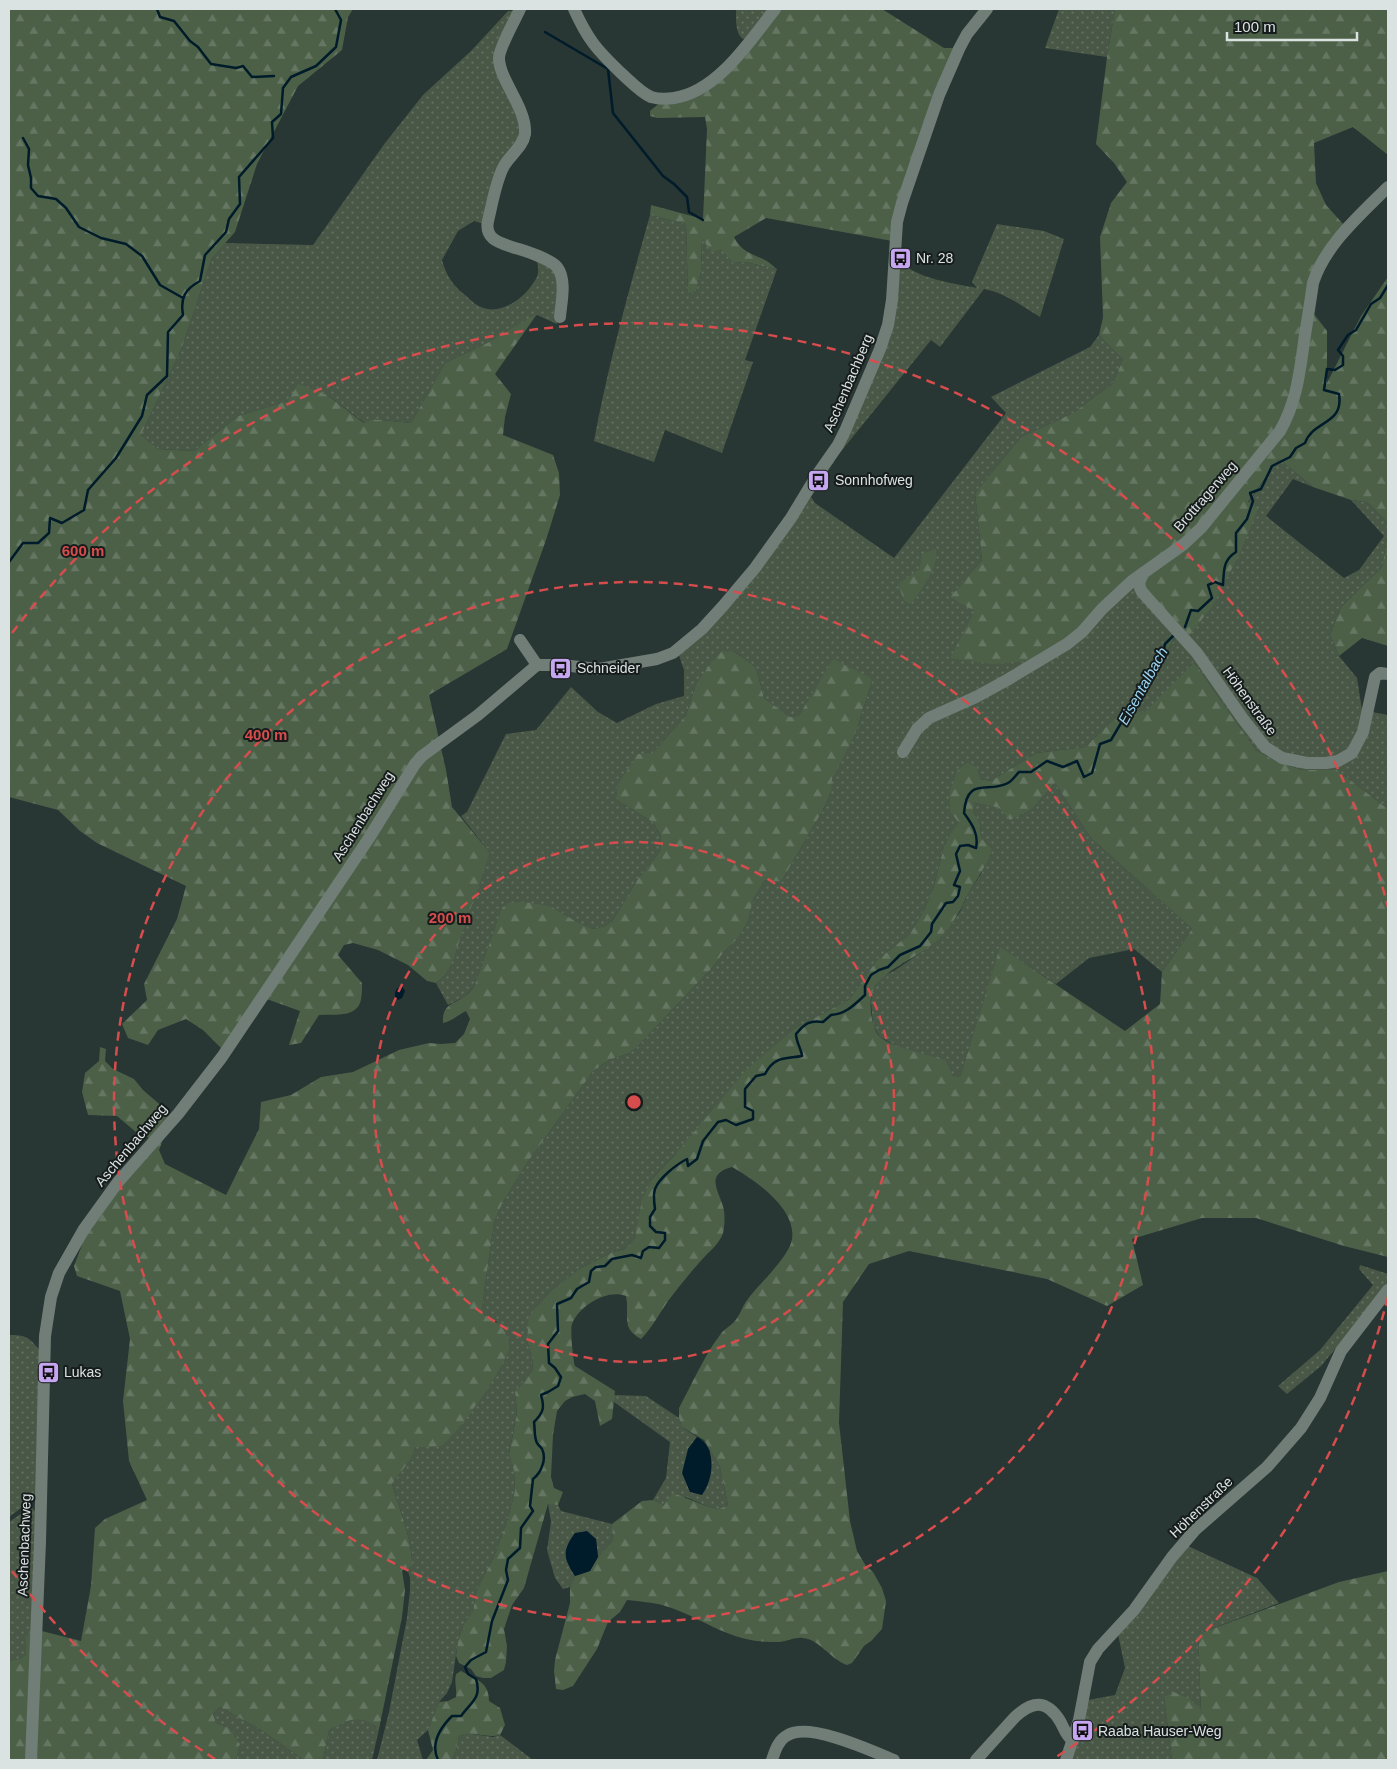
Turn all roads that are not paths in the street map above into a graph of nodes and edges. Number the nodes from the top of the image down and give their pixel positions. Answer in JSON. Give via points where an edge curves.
{"nodes":[{"id":1,"x":520,"y":9,"type":"edge"},
{"id":2,"x":574,"y":9,"type":"edge"},
{"id":3,"x":775,"y":9,"type":"edge"},
{"id":4,"x":987,"y":9,"type":"edge"},
{"id":5,"x":1388,"y":188,"type":"edge"},
{"id":6,"x":560,"y":317,"type":"dead end"},
{"id":7,"x":1144,"y":572,"type":"junction"},
{"id":8,"x":520,"y":640,"type":"dead end"},
{"id":9,"x":537,"y":665,"type":"junction"},
{"id":10,"x":1388,"y":674,"type":"edge"},
{"id":11,"x":903,"y":752,"type":"dead end"},
{"id":12,"x":1388,"y":1290,"type":"edge"},
{"id":13,"x":1073,"y":1741,"type":"junction"},
{"id":14,"x":31,"y":1760,"type":"edge"},
{"id":15,"x":772,"y":1760,"type":"edge"},
{"id":16,"x":894,"y":1760,"type":"edge"},
{"id":17,"x":976,"y":1760,"type":"edge"},
{"id":18,"x":1066,"y":1760,"type":"edge"}],
"edges":[{"from":1,"to":6,"type":"street","via":[[499,58],[518,104],[524,135],[522,143],[502,170],[487,229],[498,243],[558,267],[562,279]]},
{"from":2,"to":3,"type":"street","via":[[589,40],[602,54],[641,90],[662,98],[690,94],[713,80]]},
{"from":4,"to":9,"type":"street","name":"Aschenbachberg","via":[[959,49],[939,96],[902,204],[897,222],[892,300],[880,349],[845,431],[783,530],[723,606],[673,653],[599,669]]},
{"from":5,"to":7,"type":"street","name":"Brottragerweg","via":[[1339,240],[1317,271],[1293,404],[1280,431],[1192,538]]},
{"from":7,"to":10,"type":"street","name":"Höhenstraße","via":[[1139,588],[1197,653],[1265,748],[1282,758],[1326,763],[1348,757],[1363,732],[1375,677],[1380,673]]},
{"from":7,"to":11,"type":"street","name":"Brottragerweg","via":[[1067,644],[976,697],[929,718],[917,729]]},
{"from":8,"to":9,"type":"street"},
{"from":9,"to":14,"type":"street","name":"Aschenbachweg","via":[[415,764],[222,1057],[118,1182],[84,1229],[59,1273],[51,1297],[45,1336]]},
{"from":12,"to":13,"type":"street","name":"Höhenstraße","via":[[1341,1352],[1302,1428],[1267,1467],[1186,1540],[1134,1610],[1098,1649],[1090,1662]]},
{"from":13,"to":17,"type":"street","via":[[1050,1709],[1032,1705],[1015,1716]]},
{"from":13,"to":18,"type":"street","name":"Höhenstraße"},
{"from":15,"to":16,"type":"street","via":[[781,1740],[788,1734],[799,1732],[836,1738]]}]}
